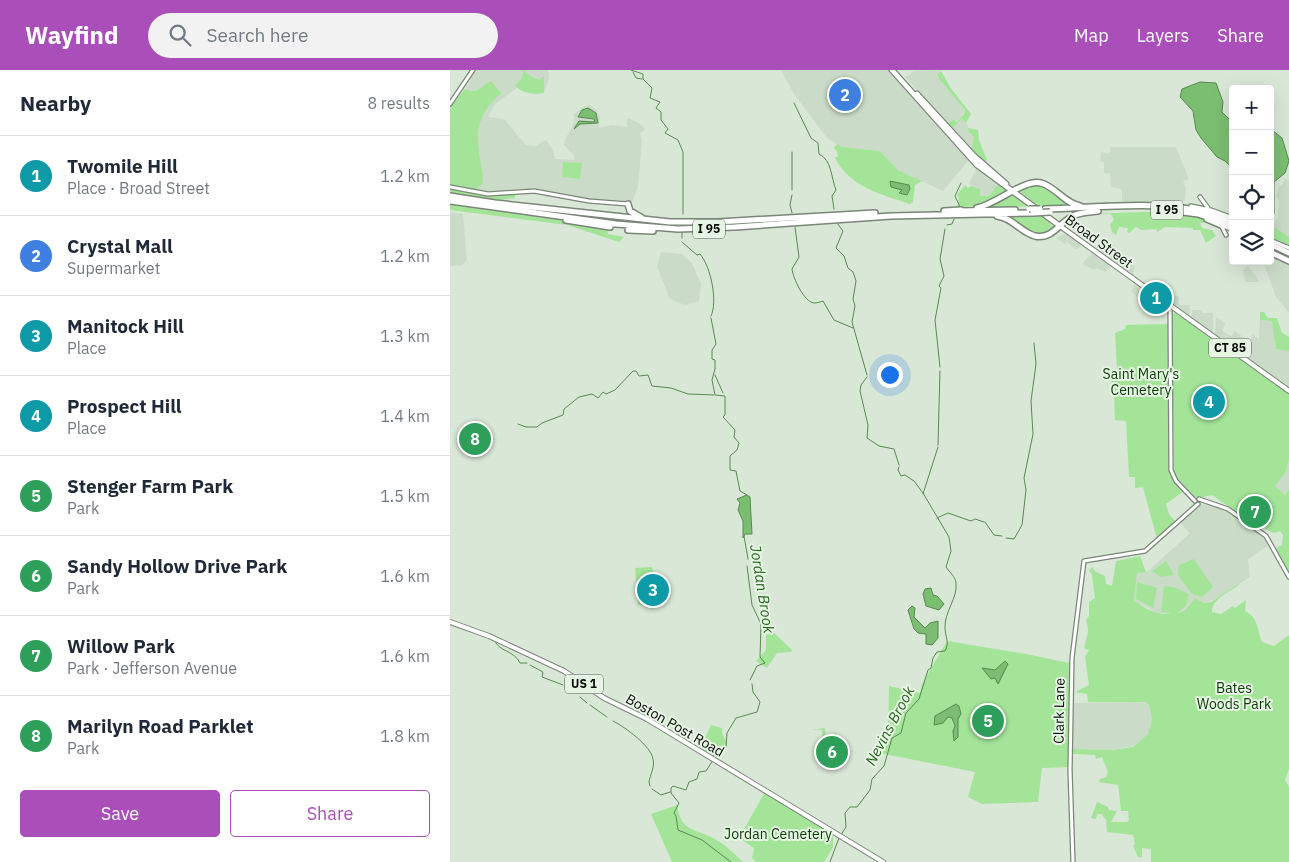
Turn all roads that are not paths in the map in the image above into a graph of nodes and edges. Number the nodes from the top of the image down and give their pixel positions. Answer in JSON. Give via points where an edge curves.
{"nodes":[{"id":1,"x":473,"y":70,"type":"edge"},
{"id":2,"x":892,"y":70,"type":"edge"},
{"id":3,"x":896,"y":70,"type":"edge"},
{"id":4,"x":450,"y":104,"type":"edge"},
{"id":5,"x":940,"y":122,"type":"junction"},
{"id":6,"x":450,"y":187,"type":"edge"},
{"id":7,"x":1013,"y":191,"type":"junction"},
{"id":8,"x":450,"y":196,"type":"edge"},
{"id":9,"x":450,"y":201,"type":"edge"},
{"id":10,"x":628,"y":204,"type":"joint"},
{"id":11,"x":1169,"y":206,"type":"junction"},
{"id":12,"x":1191,"y":206,"type":"junction"},
{"id":13,"x":1097,"y":209,"type":"junction"},
{"id":14,"x":1209,"y":210,"type":"junction"},
{"id":15,"x":944,"y":211,"type":"junction"},
{"id":16,"x":1031,"y":211,"type":"junction"},
{"id":17,"x":1046,"y":211,"type":"junction"},
{"id":18,"x":1188,"y":212,"type":"junction"},
{"id":19,"x":542,"y":214,"type":"junction"},
{"id":20,"x":969,"y":214,"type":"junction"},
{"id":21,"x":1229,"y":218,"type":"edge"},
{"id":22,"x":1229,"y":219,"type":"edge"},
{"id":23,"x":670,"y":222,"type":"junction"},
{"id":24,"x":1221,"y":225,"type":"junction"},
{"id":25,"x":1060,"y":226,"type":"junction"},
{"id":26,"x":610,"y":227,"type":"dead end"},
{"id":27,"x":1229,"y":227,"type":"edge"},
{"id":28,"x":1229,"y":227,"type":"edge"},
{"id":29,"x":694,"y":229,"type":"junction"},
{"id":30,"x":628,"y":230,"type":"dead end"},
{"id":31,"x":1229,"y":232,"type":"edge"},
{"id":32,"x":1274,"y":242,"type":"edge"},
{"id":33,"x":1274,"y":248,"type":"edge"},
{"id":34,"x":1289,"y":248,"type":"edge"},
{"id":35,"x":1274,"y":254,"type":"edge"},
{"id":36,"x":1289,"y":255,"type":"edge"},
{"id":37,"x":1289,"y":262,"type":"edge"},
{"id":38,"x":1170,"y":306,"type":"junction"},
{"id":39,"x":1289,"y":391,"type":"edge"},
{"id":40,"x":1197,"y":501,"type":"junction"},
{"id":41,"x":1289,"y":577,"type":"edge"},
{"id":42,"x":450,"y":622,"type":"edge"},
{"id":43,"x":882,"y":862,"type":"edge"},
{"id":44,"x":1073,"y":862,"type":"edge"}],
"edges":[{"from":1,"to":4,"type":"main road"},
{"from":2,"to":5,"type":"highway","number":"CT 85"},
{"from":3,"to":5,"type":"highway","number":"CT 85"},
{"from":5,"to":7,"type":"highway","number":"CT 85","via":[[977,164]]},
{"from":6,"to":10,"type":"main road","via":[[488,194],[534,191]]},
{"from":7,"to":13,"type":"highway","via":[[1031,183],[1041,183],[1069,202]]},
{"from":7,"to":15,"type":"highway","via":[[985,206]]},
{"from":7,"to":17,"type":"highway","number":"CT 85"},
{"from":8,"to":23,"type":"highway","number":"I 95"},
{"from":9,"to":19,"type":"highway","number":"I 95"},
{"from":10,"to":23,"type":"highway","via":[[629,210],[638,216]]},
{"from":11,"to":12,"type":"highway"},
{"from":11,"to":13,"type":"highway","number":"I 95"},
{"from":11,"to":22,"type":"highway","number":"I 95","via":[[1205,211]]},
{"from":12,"to":14,"type":"main road"},
{"from":12,"to":14,"type":"main road","via":[[1197,204],[1200,197]]},
{"from":13,"to":17,"type":"highway","number":"I 95"},
{"from":13,"to":18,"type":"highway","number":"I 95"},
{"from":13,"to":25,"type":"highway","via":[[1073,216]]},
{"from":14,"to":21,"type":"main road"},
{"from":15,"to":16,"type":"highway","number":"I 95"},
{"from":15,"to":23,"type":"highway","number":"I 95"},
{"from":16,"to":17,"type":"highway","number":"I 95","bridge":true},
{"from":16,"to":20,"type":"highway","number":"I 95"},
{"from":17,"to":25,"type":"highway","name":"Broad Street","number":"CT 85"},
{"from":18,"to":24,"type":"highway"},
{"from":18,"to":27,"type":"highway","number":"I 95"},
{"from":19,"to":26,"type":"highway"},
{"from":19,"to":29,"type":"highway","number":"I 95","via":[[632,226]]},
{"from":20,"to":25,"type":"highway","via":[[1002,217],[1029,233],[1041,236],[1054,232]]},
{"from":20,"to":29,"type":"highway","number":"I 95","via":[[859,217]]},
{"from":24,"to":28,"type":"main road"},
{"from":24,"to":31,"type":"main road","via":[[1226,235]]},
{"from":25,"to":38,"type":"main road","name":"Broad Street","number":"CT 85"},
{"from":29,"to":30,"type":"highway"},
{"from":32,"to":34,"type":"main road"},
{"from":33,"to":36,"type":"highway"},
{"from":35,"to":37,"type":"highway"},
{"from":38,"to":39,"type":"main road","name":"Broad Street","number":"CT 85"},
{"from":38,"to":40,"type":"main road","via":[[1171,470],[1176,481]]},
{"from":40,"to":41,"type":"main road","via":[[1228,509],[1266,536]]},
{"from":40,"to":44,"type":"main road","name":"Clark Lane","via":[[1145,551],[1084,560],[1072,650],[1070,770]]},
{"from":42,"to":43,"type":"main road","name":"Boston Post Road","number":"US 1","via":[[556,666],[604,698],[714,759]]}]}
